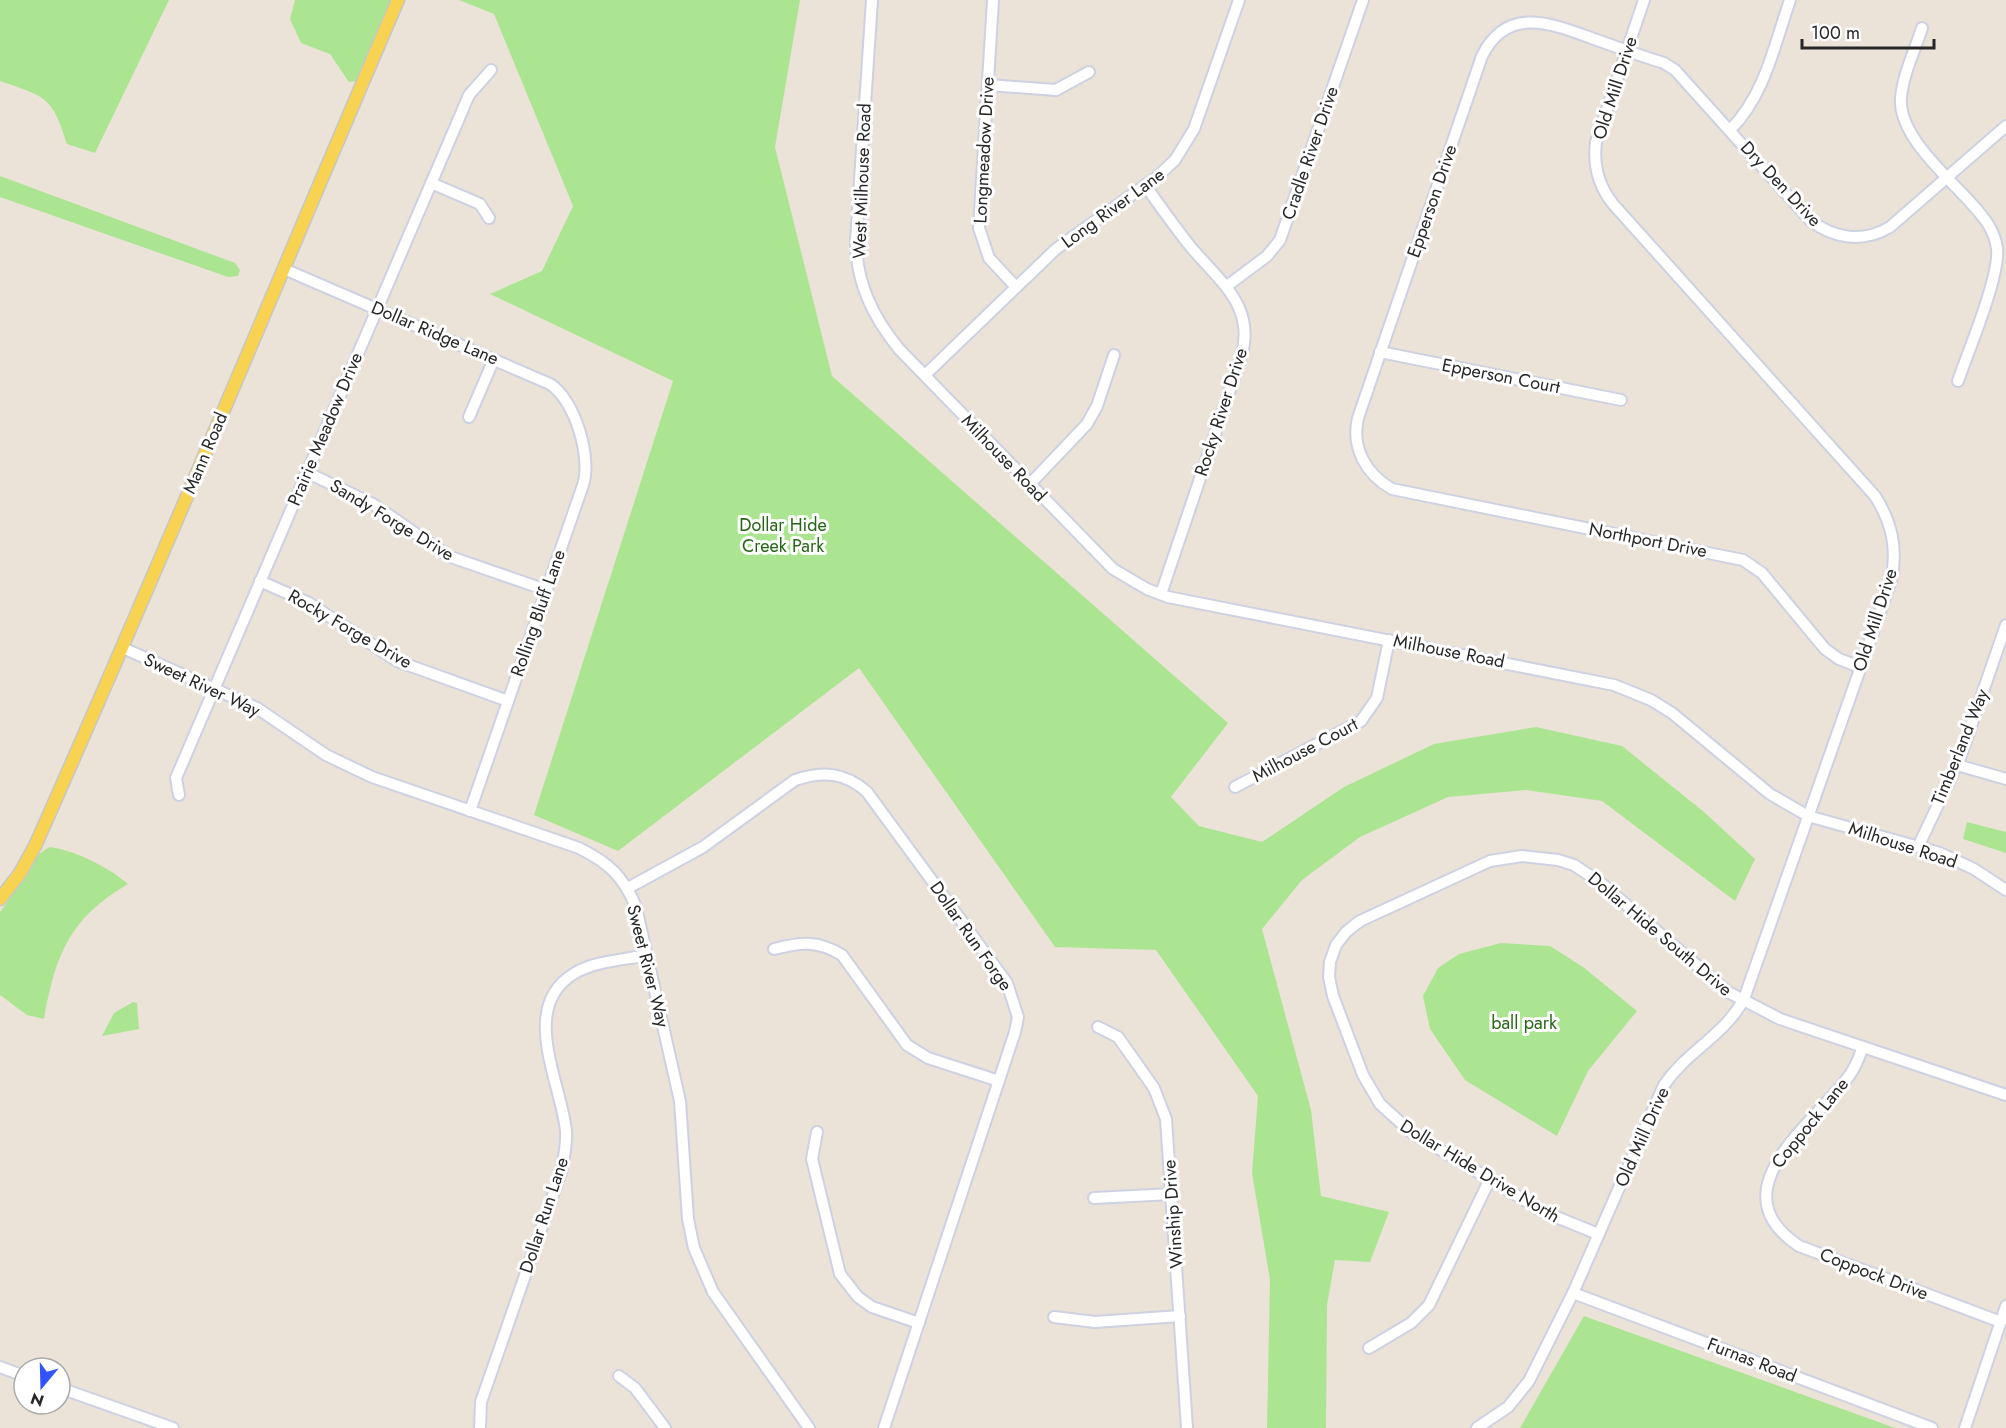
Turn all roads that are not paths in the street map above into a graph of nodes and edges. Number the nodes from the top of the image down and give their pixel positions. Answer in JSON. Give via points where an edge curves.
{"nodes":[{"id":1,"x":398,"y":0,"type":"edge"},
{"id":2,"x":872,"y":0,"type":"edge"},
{"id":3,"x":993,"y":0,"type":"edge"},
{"id":4,"x":1239,"y":0,"type":"edge"},
{"id":5,"x":1363,"y":0,"type":"edge"},
{"id":6,"x":1644,"y":0,"type":"edge"},
{"id":7,"x":1790,"y":0,"type":"edge"},
{"id":8,"x":1922,"y":28,"type":"dead end"},
{"id":9,"x":1627,"y":51,"type":"junction"},
{"id":10,"x":491,"y":70,"type":"dead end"},
{"id":11,"x":1089,"y":72,"type":"dead end"},
{"id":12,"x":988,"y":85,"type":"junction"},
{"id":13,"x":2006,"y":126,"type":"edge"},
{"id":14,"x":1730,"y":130,"type":"junction"},
{"id":15,"x":1948,"y":177,"type":"junction"},
{"id":16,"x":431,"y":183,"type":"junction"},
{"id":17,"x":1145,"y":185,"type":"junction"},
{"id":18,"x":489,"y":218,"type":"dead end"},
{"id":19,"x":284,"y":269,"type":"junction"},
{"id":20,"x":1227,"y":286,"type":"junction"},
{"id":21,"x":1016,"y":287,"type":"junction"},
{"id":22,"x":377,"y":308,"type":"junction"},
{"id":23,"x":1380,"y":352,"type":"junction"},
{"id":24,"x":1114,"y":355,"type":"dead end"},
{"id":25,"x":494,"y":359,"type":"junction"},
{"id":26,"x":925,"y":375,"type":"junction"},
{"id":27,"x":1958,"y":381,"type":"dead end"},
{"id":28,"x":1621,"y":400,"type":"dead end"},
{"id":29,"x":572,"y":414,"type":"joint"},
{"id":30,"x":469,"y":417,"type":"dead end"},
{"id":31,"x":306,"y":472,"type":"junction"},
{"id":32,"x":1029,"y":485,"type":"junction"},
{"id":33,"x":1395,"y":490,"type":"joint"},
{"id":34,"x":260,"y":581,"type":"junction"},
{"id":35,"x":546,"y":590,"type":"junction"},
{"id":36,"x":1161,"y":594,"type":"junction"},
{"id":37,"x":2006,"y":625,"type":"edge"},
{"id":38,"x":1389,"y":640,"type":"junction"},
{"id":39,"x":2002,"y":647,"type":"edge"},
{"id":40,"x":123,"y":648,"type":"junction"},
{"id":41,"x":1860,"y":667,"type":"junction"},
{"id":42,"x":214,"y":690,"type":"junction"},
{"id":43,"x":508,"y":700,"type":"junction"},
{"id":44,"x":1957,"y":765,"type":"junction"},
{"id":45,"x":2006,"y":779,"type":"edge"},
{"id":46,"x":1235,"y":787,"type":"dead end"},
{"id":47,"x":179,"y":795,"type":"dead end"},
{"id":48,"x":470,"y":811,"type":"junction"},
{"id":49,"x":1808,"y":816,"type":"junction"},
{"id":50,"x":1918,"y":846,"type":"junction"},
{"id":51,"x":628,"y":888,"type":"junction"},
{"id":52,"x":2006,"y":890,"type":"edge"},
{"id":53,"x":0,"y":899,"type":"edge"},
{"id":54,"x":774,"y":949,"type":"dead end"},
{"id":55,"x":647,"y":955,"type":"junction"},
{"id":56,"x":1331,"y":958,"type":"joint"},
{"id":57,"x":1743,"y":1002,"type":"junction"},
{"id":58,"x":1098,"y":1026,"type":"dead end"},
{"id":59,"x":1863,"y":1047,"type":"junction"},
{"id":60,"x":999,"y":1081,"type":"junction"},
{"id":61,"x":2006,"y":1095,"type":"edge"},
{"id":62,"x":817,"y":1132,"type":"dead end"},
{"id":63,"x":1490,"y":1179,"type":"junction"},
{"id":64,"x":1172,"y":1194,"type":"junction"},
{"id":65,"x":1094,"y":1197,"type":"dead end"},
{"id":66,"x":1767,"y":1202,"type":"joint"},
{"id":67,"x":1598,"y":1234,"type":"junction"},
{"id":68,"x":1573,"y":1293,"type":"junction"},
{"id":69,"x":2006,"y":1306,"type":"edge"},
{"id":70,"x":1180,"y":1316,"type":"junction"},
{"id":71,"x":1054,"y":1317,"type":"dead end"},
{"id":72,"x":2001,"y":1322,"type":"junction"},
{"id":73,"x":919,"y":1323,"type":"junction"},
{"id":74,"x":1369,"y":1348,"type":"dead end"},
{"id":75,"x":619,"y":1376,"type":"dead end"},
{"id":76,"x":72,"y":1392,"type":"edge"},
{"id":77,"x":173,"y":1428,"type":"edge"},
{"id":78,"x":480,"y":1428,"type":"edge"},
{"id":79,"x":665,"y":1428,"type":"edge"},
{"id":80,"x":809,"y":1428,"type":"edge"},
{"id":81,"x":884,"y":1428,"type":"edge"},
{"id":82,"x":1187,"y":1428,"type":"edge"},
{"id":83,"x":1477,"y":1428,"type":"edge"},
{"id":84,"x":1932,"y":1428,"type":"edge"},
{"id":85,"x":1965,"y":1428,"type":"edge"}],
"edges":[{"from":1,"to":19,"type":"main road","name":"Mann Road"},
{"from":2,"to":26,"type":"street","name":"West Milhouse Road","via":[[856,234],[858,269],[880,325]]},
{"from":3,"to":12,"type":"street","name":"Longmeadow Drive"},
{"from":4,"to":17,"type":"street","name":"Long River Lane","via":[[1190,137],[1172,163]]},
{"from":5,"to":20,"type":"street","name":"Cradle River Drive","via":[[1280,240],[1268,256]]},
{"from":6,"to":9,"type":"street","name":"Old Mill Drive"},
{"from":7,"to":14,"type":"street","via":[[1758,93],[1746,114]]},
{"from":8,"to":15,"type":"street","via":[[1903,85],[1902,111],[1911,134]]},
{"from":9,"to":14,"type":"street","name":"Dry Den Drive","via":[[1664,63],[1681,74]]},
{"from":9,"to":23,"type":"street","name":"Epperson Drive","via":[[1536,21],[1507,28],[1488,45]]},
{"from":9,"to":41,"type":"street","name":"Old Mill Drive","via":[[1596,142],[1596,166],[1603,190],[1875,496],[1890,524],[1893,573]]},
{"from":10,"to":16,"type":"street","name":"Prairie Meadow Drive","via":[[469,95]]},
{"from":11,"to":12,"type":"street","via":[[1056,90]]},
{"from":12,"to":21,"type":"street","name":"Longmeadow Drive","via":[[980,236],[988,258]]},
{"from":13,"to":15,"type":"street","name":"Dry Den Drive"},
{"from":14,"to":15,"type":"street","name":"Dry Den Drive","via":[[1810,220],[1839,236],[1859,237],[1886,229]]},
{"from":15,"to":27,"type":"street","via":[[1987,222],[1997,250],[1994,274]]},
{"from":16,"to":18,"type":"street","via":[[480,204]]},
{"from":16,"to":22,"type":"street","name":"Prairie Meadow Drive"},
{"from":17,"to":20,"type":"street","name":"Rocky River Drive","via":[[1190,246]]},
{"from":17,"to":21,"type":"street","name":"Long River Lane","via":[[1056,249]]},
{"from":19,"to":22,"type":"street","name":"Dollar Ridge Lane"},
{"from":19,"to":40,"type":"main road","name":"Mann Road"},
{"from":20,"to":36,"type":"street","name":"Rocky River Drive","via":[[1237,301],[1244,324],[1242,353]]},
{"from":21,"to":26,"type":"street","name":"Long River Lane"},
{"from":22,"to":25,"type":"street","name":"Dollar Ridge Lane"},
{"from":22,"to":31,"type":"street","name":"Prairie Meadow Drive"},
{"from":23,"to":28,"type":"street","name":"Epperson Court"},
{"from":23,"to":33,"type":"street","name":"Epperson Drive","via":[[1358,418],[1356,438],[1367,468]]},
{"from":24,"to":32,"type":"street","via":[[1087,424]]},
{"from":25,"to":29,"type":"street","name":"Dollar Ridge Lane","via":[[556,388]]},
{"from":25,"to":30,"type":"street"},
{"from":26,"to":32,"type":"street","name":"Milhouse Road"},
{"from":29,"to":35,"type":"street","name":"Rolling Bluff Lane","via":[[586,454],[586,474]]},
{"from":31,"to":34,"type":"street","name":"Prairie Meadow Drive"},
{"from":31,"to":35,"type":"street","name":"Sandy Forge Drive","via":[[373,504],[448,556]]},
{"from":32,"to":36,"type":"street","name":"Milhouse Road","via":[[1103,561],[1137,584]]},
{"from":33,"to":41,"type":"street","name":"Northport Drive","via":[[1743,560],[1762,573],[1825,650]]},
{"from":34,"to":42,"type":"street","name":"Prairie Meadow Drive"},
{"from":34,"to":43,"type":"street","name":"Rocky Forge Drive","via":[[309,603],[397,661]]},
{"from":35,"to":43,"type":"street","name":"Rolling Bluff Lane"},
{"from":36,"to":38,"type":"street","name":"Milhouse Road"},
{"from":37,"to":39,"type":"street","name":"Timberland Way"},
{"from":38,"to":46,"type":"street","name":"Milhouse Court","via":[[1379,693],[1364,718],[1350,729]]},
{"from":38,"to":49,"type":"street","name":"Milhouse Road","via":[[1598,681],[1633,692],[1672,713],[1770,794]]},
{"from":39,"to":44,"type":"street","name":"Timberland Way"},
{"from":40,"to":42,"type":"street","name":"Sweet River Way"},
{"from":40,"to":53,"type":"main road","name":"Mann Road","via":[[34,846]]},
{"from":41,"to":49,"type":"street","name":"Old Mill Drive"},
{"from":42,"to":47,"type":"street","name":"Prairie Meadow Drive","via":[[176,778]]},
{"from":42,"to":48,"type":"street","name":"Sweet River Way","via":[[257,708],[345,766]]},
{"from":43,"to":48,"type":"street","name":"Rolling Bluff Lane"},
{"from":44,"to":45,"type":"street"},
{"from":44,"to":50,"type":"street","name":"Timberland Way"},
{"from":48,"to":51,"type":"street","name":"Sweet River Way","via":[[594,855],[616,872]]},
{"from":49,"to":50,"type":"street","name":"Milhouse Road"},
{"from":49,"to":57,"type":"street","name":"Old Mill Drive"},
{"from":50,"to":52,"type":"street","name":"Milhouse Road","via":[[1974,869]]},
{"from":51,"to":55,"type":"street","name":"Sweet River Way"},
{"from":51,"to":60,"type":"street","name":"Dollar Run Forge","via":[[703,847],[795,780],[829,773],[857,783],[1007,983],[1018,1017]]},
{"from":54,"to":60,"type":"street","via":[[800,942],[828,947],[842,955],[912,1049]]},
{"from":55,"to":78,"type":"street","name":"Dollar Run Lane","via":[[575,973],[553,995],[547,1011],[544,1030],[565,1124],[566,1149],[481,1402]]},
{"from":55,"to":80,"type":"street","name":"Sweet River Way","via":[[680,1101],[688,1219],[694,1248],[713,1293]]},
{"from":56,"to":57,"type":"street","name":"Dollar Hide South Drive","via":[[1341,938],[1360,921],[1482,864],[1530,856],[1558,860],[1592,875]]},
{"from":56,"to":63,"type":"street","name":"Dollar Hide Drive North","via":[[1331,989],[1375,1097],[1400,1125]]},
{"from":57,"to":59,"type":"street","name":"Dollar Hide South Drive","via":[[1774,1017]]},
{"from":57,"to":67,"type":"street","name":"Old Mill Drive","via":[[1726,1025],[1678,1068],[1660,1092]]},
{"from":58,"to":64,"type":"street","name":"Winship Drive","via":[[1118,1037],[1160,1099],[1167,1123]]},
{"from":59,"to":61,"type":"street","name":"Dollar Hide South Drive"},
{"from":59,"to":66,"type":"street","name":"Coppock Lane","via":[[1849,1077],[1775,1162],[1768,1181]]},
{"from":60,"to":73,"type":"street","name":"Dollar Run Forge"},
{"from":62,"to":73,"type":"street","via":[[812,1159],[840,1274],[853,1292],[872,1307]]},
{"from":63,"to":67,"type":"street","name":"Dollar Hide Drive North","via":[[1551,1216]]},
{"from":63,"to":74,"type":"street","via":[[1429,1305],[1411,1323]]},
{"from":64,"to":65,"type":"street"},
{"from":64,"to":70,"type":"street","name":"Winship Drive"},
{"from":66,"to":72,"type":"street","name":"Coppock Drive","via":[[1774,1222],[1799,1246]]},
{"from":67,"to":68,"type":"street","name":"Old Mill Drive"},
{"from":68,"to":83,"type":"street","via":[[1520,1395]]},
{"from":68,"to":84,"type":"street","name":"Furnas Road"},
{"from":69,"to":72,"type":"street"},
{"from":70,"to":71,"type":"street","via":[[1095,1322]]},
{"from":70,"to":82,"type":"street","name":"Winship Drive"},
{"from":72,"to":85,"type":"street"},
{"from":73,"to":81,"type":"street","name":"Dollar Run Forge"},
{"from":75,"to":79,"type":"street","via":[[635,1388]]},
{"from":76,"to":77,"type":"street"}]}
